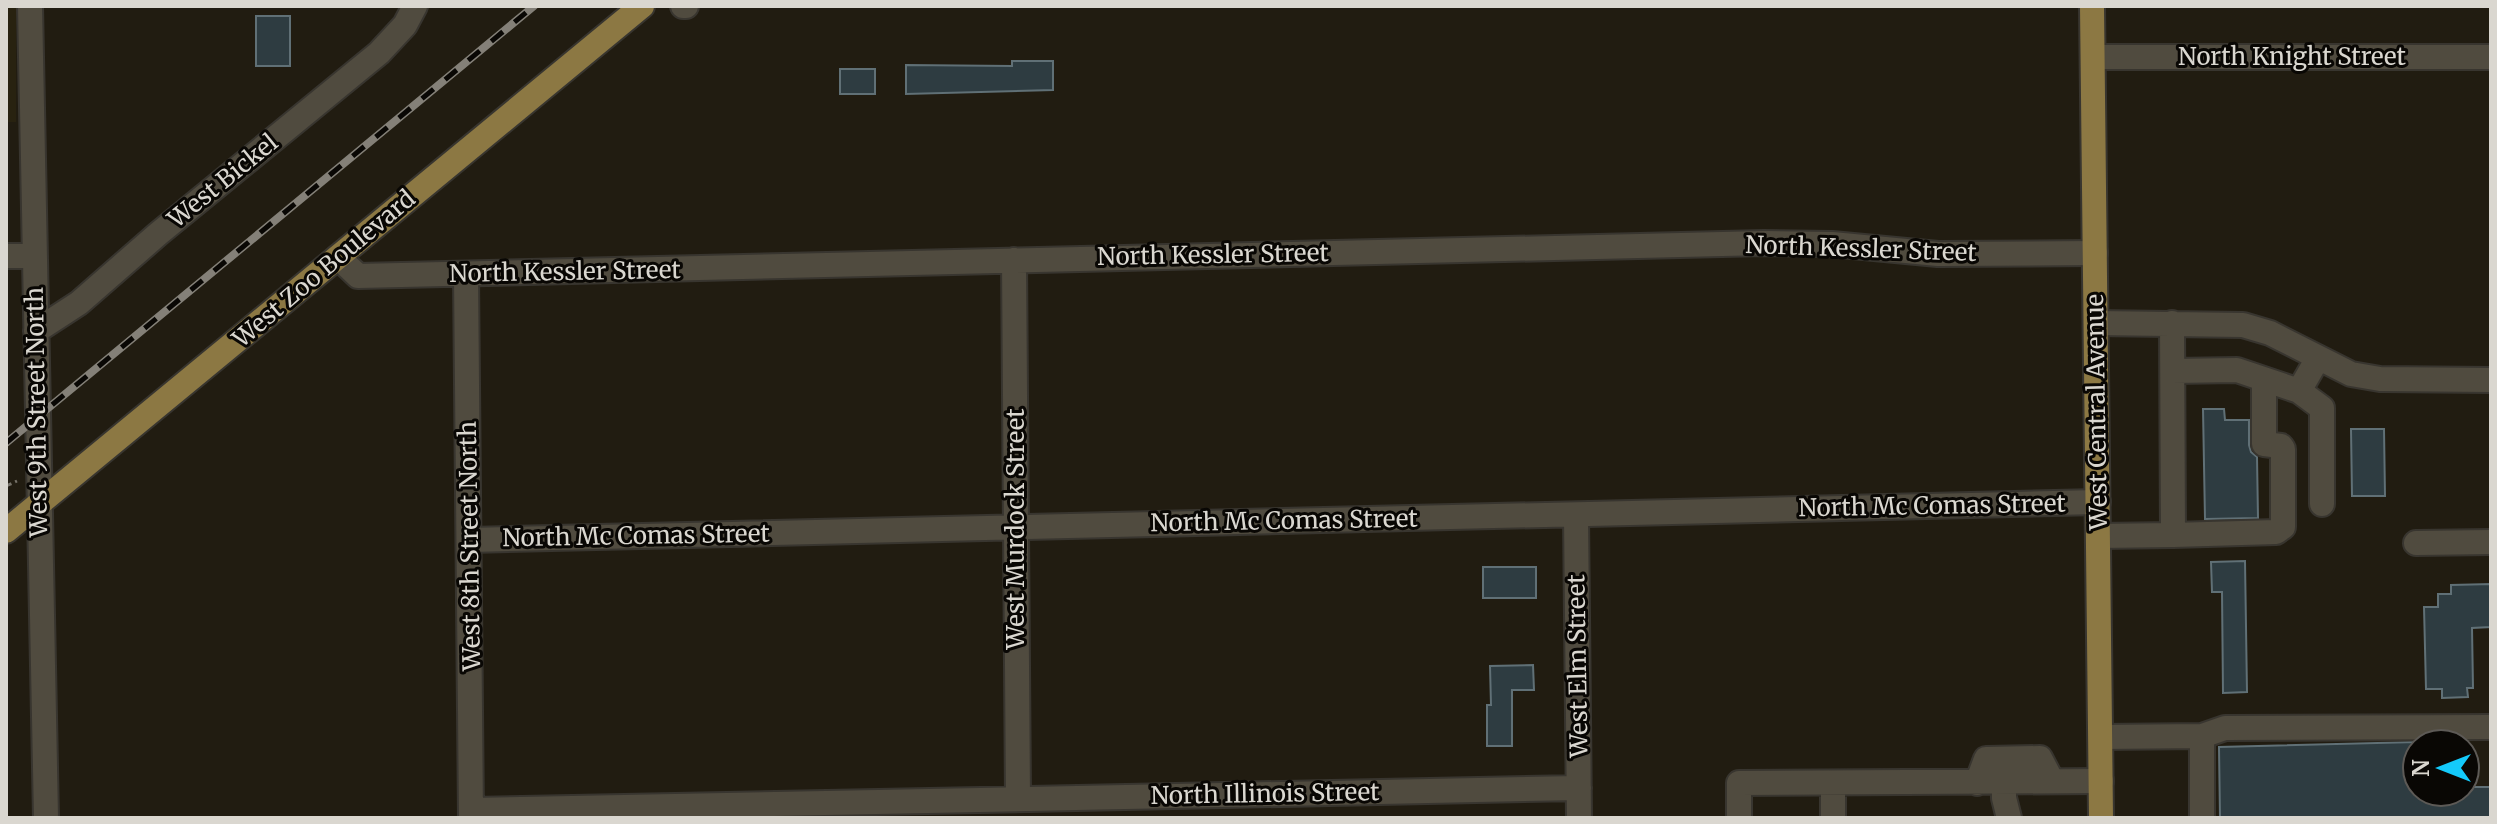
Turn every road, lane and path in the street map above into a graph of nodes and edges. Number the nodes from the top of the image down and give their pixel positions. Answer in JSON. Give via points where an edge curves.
{"nodes":[{"id":1,"x":30,"y":6,"type":"edge"},
{"id":2,"x":642,"y":6,"type":"edge"},
{"id":3,"x":2092,"y":6,"type":"edge"},
{"id":4,"x":410,"y":15,"type":"edge"},
{"id":5,"x":2093,"y":57,"type":"junction"},
{"id":6,"x":2491,"y":57,"type":"edge"},
{"id":7,"x":2095,"y":253,"type":"junction"},
{"id":8,"x":6,"y":256,"type":"edge"},
{"id":9,"x":34,"y":256,"type":"junction"},
{"id":10,"x":338,"y":257,"type":"junction"},
{"id":11,"x":1014,"y":260,"type":"junction"},
{"id":12,"x":466,"y":275,"type":"junction"},
{"id":13,"x":2096,"y":323,"type":"junction"},
{"id":14,"x":2172,"y":323,"type":"junction"},
{"id":15,"x":36,"y":331,"type":"junction"},
{"id":16,"x":2318,"y":358,"type":"junction"},
{"id":17,"x":2173,"y":371,"type":"junction"},
{"id":18,"x":2266,"y":380,"type":"junction"},
{"id":19,"x":2491,"y":380,"type":"edge"},
{"id":20,"x":2299,"y":391,"type":"junction"},
{"id":21,"x":24,"y":478,"type":"dead end"},
{"id":22,"x":6,"y":486,"type":"edge"},
{"id":23,"x":2098,"y":502,"type":"junction"},
{"id":24,"x":39,"y":504,"type":"junction"},
{"id":25,"x":2322,"y":504,"type":"dead end"},
{"id":26,"x":1576,"y":515,"type":"junction"},
{"id":27,"x":1016,"y":527,"type":"junction"},
{"id":28,"x":6,"y":531,"type":"edge"},
{"id":29,"x":2173,"y":535,"type":"junction"},
{"id":30,"x":2098,"y":536,"type":"junction"},
{"id":31,"x":470,"y":540,"type":"junction"},
{"id":32,"x":2491,"y":542,"type":"edge"},
{"id":33,"x":2416,"y":543,"type":"dead end"},
{"id":34,"x":2491,"y":727,"type":"edge"},
{"id":35,"x":2202,"y":736,"type":"junction"},
{"id":36,"x":2101,"y":737,"type":"junction"},
{"id":37,"x":2052,"y":781,"type":"junction"},
{"id":38,"x":2101,"y":781,"type":"junction"},
{"id":39,"x":2004,"y":782,"type":"junction"},
{"id":40,"x":1833,"y":783,"type":"junction"},
{"id":41,"x":1977,"y":783,"type":"junction"},
{"id":42,"x":1579,"y":788,"type":"junction"},
{"id":43,"x":1018,"y":799,"type":"junction"},
{"id":44,"x":895,"y":810,"type":"edge"},
{"id":45,"x":471,"y":814,"type":"edge"},
{"id":46,"x":46,"y":818,"type":"edge"},
{"id":47,"x":1579,"y":818,"type":"edge"},
{"id":48,"x":1739,"y":818,"type":"edge"},
{"id":49,"x":1833,"y":818,"type":"edge"},
{"id":50,"x":2009,"y":818,"type":"edge"},
{"id":51,"x":2101,"y":818,"type":"edge"},
{"id":52,"x":2202,"y":818,"type":"edge"}],
"edges":[{"from":1,"to":9,"type":"street","name":"West 9th Street North"},
{"from":2,"to":10,"type":"main road","name":"West Zoo Boulevard"},
{"from":3,"to":5,"type":"main road","name":"West Central Avenue"},
{"from":4,"to":15,"type":"street","name":"West Bickel","via":[[379,53],[79,303]]},
{"from":5,"to":6,"type":"street","name":"North Knight Street"},
{"from":5,"to":7,"type":"main road","name":"West Central Avenue"},
{"from":7,"to":11,"type":"street","name":"North Kessler Street","via":[[1938,254],[1764,243]]},
{"from":7,"to":13,"type":"main road","name":"West Central Avenue"},
{"from":8,"to":9,"type":"street"},
{"from":9,"to":15,"type":"street","name":"West 9th Street North"},
{"from":10,"to":12,"type":"street","name":"North Kessler Street","via":[[358,276]]},
{"from":10,"to":24,"type":"main road","name":"West Zoo Boulevard"},
{"from":11,"to":12,"type":"street","name":"North Kessler Street"},
{"from":11,"to":27,"type":"street","name":"West Murdock Street"},
{"from":12,"to":31,"type":"street","name":"West 8th Street North"},
{"from":13,"to":14,"type":"street"},
{"from":13,"to":23,"type":"main road","name":"West Central Avenue"},
{"from":14,"to":16,"type":"street","via":[[2243,325]]},
{"from":14,"to":17,"type":"street"},
{"from":15,"to":24,"type":"street","name":"West 9th Street North"},
{"from":16,"to":19,"type":"street","via":[[2351,374],[2380,379]]},
{"from":16,"to":20,"type":"street"},
{"from":17,"to":18,"type":"street","via":[[2237,370]]},
{"from":17,"to":29,"type":"street"},
{"from":18,"to":20,"type":"street"},
{"from":18,"to":29,"type":"street","via":[[2264,444],[2283,449],[2283,527],[2276,532]]},
{"from":20,"to":25,"type":"street","via":[[2322,408]]},
{"from":21,"to":22,"type":"path"},
{"from":23,"to":26,"type":"street","name":"North Mc Comas Street"},
{"from":23,"to":30,"type":"main road","name":"West Central Avenue"},
{"from":24,"to":28,"type":"main road","name":"West Zoo Boulevard"},
{"from":24,"to":46,"type":"street","name":"West 9th Street North"},
{"from":26,"to":27,"type":"street","name":"North Mc Comas Street"},
{"from":26,"to":42,"type":"street","name":"West Elm Street"},
{"from":27,"to":31,"type":"street","name":"North Mc Comas Street"},
{"from":27,"to":43,"type":"street","name":"West Murdock Street"},
{"from":29,"to":30,"type":"street"},
{"from":30,"to":36,"type":"main road","name":"West Central Avenue"},
{"from":31,"to":45,"type":"street","name":"West 8th Street North"},
{"from":32,"to":33,"type":"street"},
{"from":34,"to":35,"type":"street","via":[[2225,728]]},
{"from":35,"to":36,"type":"street"},
{"from":35,"to":52,"type":"street"},
{"from":36,"to":38,"type":"main road","name":"West Central Avenue"},
{"from":37,"to":38,"type":"street"},
{"from":37,"to":39,"type":"street"},
{"from":37,"to":41,"type":"street","via":[[2040,758],[1986,759]]},
{"from":38,"to":51,"type":"main road","name":"West Central Avenue"},
{"from":39,"to":41,"type":"street"},
{"from":39,"to":50,"type":"street"},
{"from":40,"to":41,"type":"street"},
{"from":40,"to":48,"type":"street","via":[[1739,783]]},
{"from":40,"to":49,"type":"street"},
{"from":42,"to":43,"type":"street","name":"North Illinois Street"},
{"from":42,"to":47,"type":"street","name":"West Elm Street"},
{"from":43,"to":44,"type":"street","name":"North Illinois Street"},
{"from":44,"to":45,"type":"street","name":"North Illinois Street"}]}
